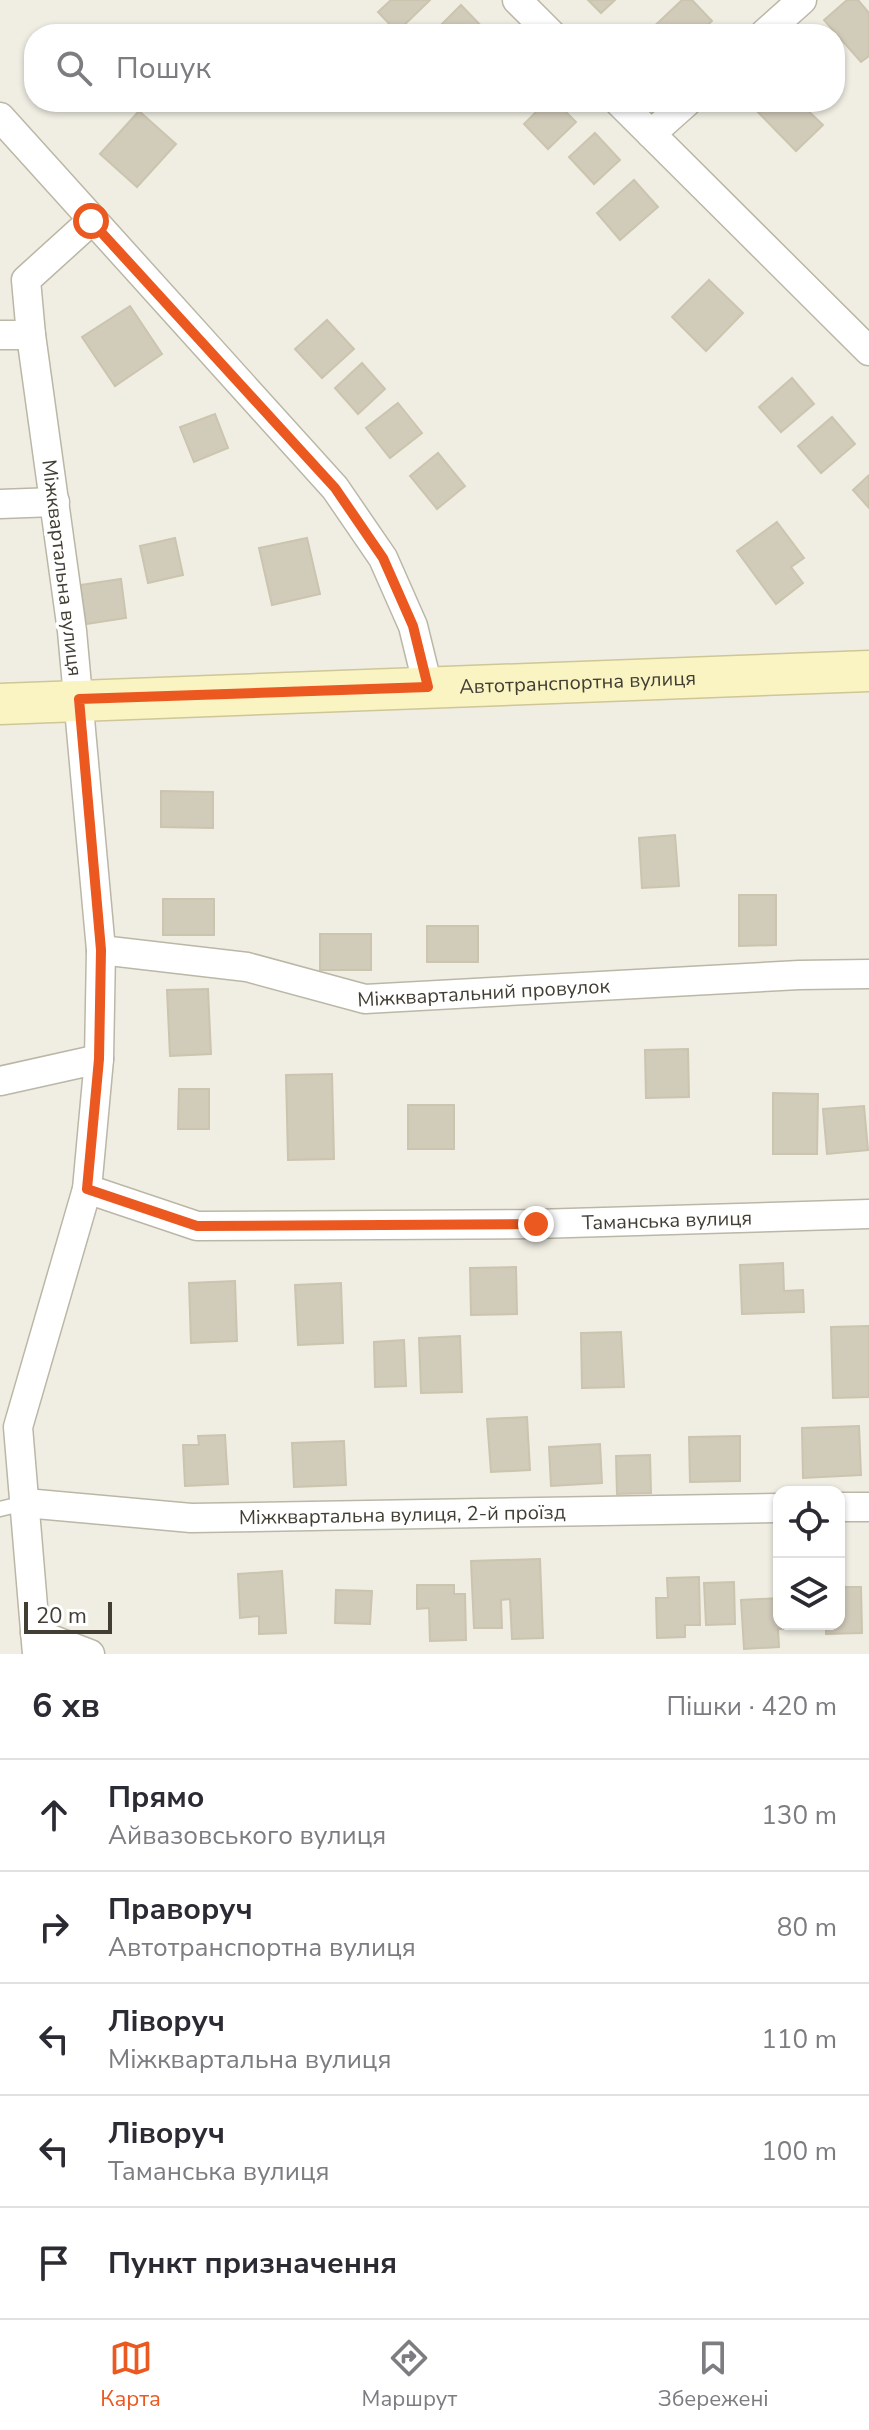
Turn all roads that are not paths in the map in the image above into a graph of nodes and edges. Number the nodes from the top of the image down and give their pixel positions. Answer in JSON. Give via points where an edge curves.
{"nodes":[{"id":1,"x":517,"y":0,"type":"edge"},
{"id":2,"x":802,"y":0,"type":"edge"},
{"id":3,"x":541,"y":24,"type":"edge"},
{"id":4,"x":775,"y":24,"type":"edge"},
{"id":5,"x":629,"y":112,"type":"edge"},
{"id":6,"x":676,"y":112,"type":"edge"},
{"id":7,"x":0,"y":117,"type":"edge"},
{"id":8,"x":651,"y":134,"type":"junction"},
{"id":9,"x":91,"y":221,"type":"junction"},
{"id":10,"x":0,"y":335,"type":"edge"},
{"id":11,"x":31,"y":335,"type":"junction"},
{"id":12,"x":869,"y":351,"type":"edge"},
{"id":13,"x":55,"y":502,"type":"junction"},
{"id":14,"x":0,"y":504,"type":"edge"},
{"id":15,"x":869,"y":671,"type":"edge"},
{"id":16,"x":428,"y":687,"type":"junction"},
{"id":17,"x":79,"y":699,"type":"junction"},
{"id":18,"x":0,"y":704,"type":"edge"},
{"id":19,"x":101,"y":950,"type":"junction"},
{"id":20,"x":869,"y":974,"type":"edge"},
{"id":21,"x":99,"y":1059,"type":"junction"},
{"id":22,"x":0,"y":1081,"type":"edge"},
{"id":23,"x":87,"y":1189,"type":"junction"},
{"id":24,"x":869,"y":1214,"type":"edge"},
{"id":25,"x":12,"y":1506,"type":"edge"},
{"id":26,"x":845,"y":1507,"type":"edge"},
{"id":27,"x":869,"y":1507,"type":"edge"},
{"id":28,"x":773,"y":1508,"type":"edge"},
{"id":29,"x":36,"y":1644,"type":"edge"},
{"id":30,"x":90,"y":1654,"type":"edge"}],
"edges":[{"from":1,"to":3,"type":"street"},
{"from":2,"to":4,"type":"street"},
{"from":5,"to":8,"type":"street"},
{"from":6,"to":8,"type":"street"},
{"from":7,"to":9,"type":"street"},
{"from":8,"to":12,"type":"street"},
{"from":9,"to":11,"type":"street","name":"Міжквартальна вулиця","via":[[26,280]]},
{"from":9,"to":16,"type":"street","via":[[335,488],[383,558],[413,626]]},
{"from":10,"to":11,"type":"street"},
{"from":11,"to":13,"type":"street","name":"Міжквартальна вулиця"},
{"from":13,"to":14,"type":"street"},
{"from":13,"to":17,"type":"street","name":"Міжквартальна вулиця"},
{"from":15,"to":16,"type":"main road","name":"Автотранспортна вулиця"},
{"from":16,"to":17,"type":"main road","name":"Автотранспортна вулиця"},
{"from":17,"to":18,"type":"main road","name":"Автотранспортна вулиця"},
{"from":17,"to":19,"type":"street","name":"Міжквартальна вулиця"},
{"from":19,"to":20,"type":"street","name":"Міжквартальний провулок","via":[[247,967],[365,999]]},
{"from":19,"to":21,"type":"street","name":"Міжквартальна вулиця"},
{"from":21,"to":22,"type":"street"},
{"from":21,"to":23,"type":"street","name":"Міжквартальна вулиця"},
{"from":23,"to":24,"type":"street","name":"Таманська вулиця","via":[[197,1226],[536,1224]]},
{"from":23,"to":25,"type":"street","name":"Міжквартальна вулиця","via":[[18,1427]]},
{"from":25,"to":28,"type":"street","name":"Міжквартальна вулиця, 2-й проїзд","via":[[191,1518]]},
{"from":25,"to":29,"type":"street","name":"Міжквартальна вулиця"},
{"from":26,"to":27,"type":"street"},
{"from":29,"to":30,"type":"street"}]}
